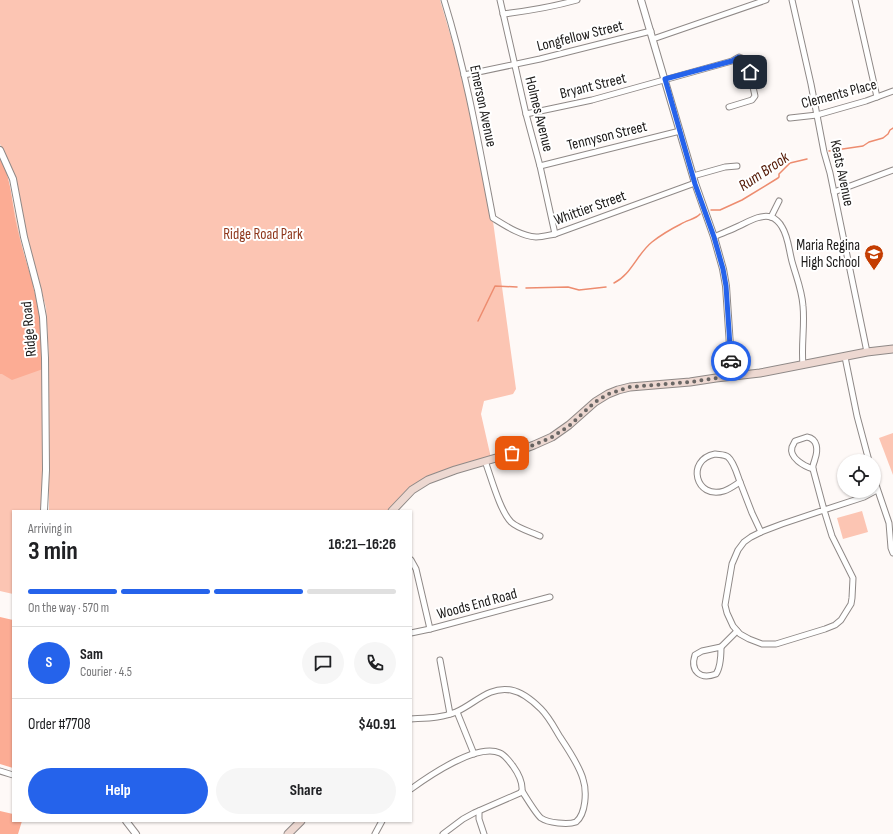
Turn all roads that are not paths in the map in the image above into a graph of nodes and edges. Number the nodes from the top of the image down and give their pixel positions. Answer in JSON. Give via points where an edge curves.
{"nodes":[{"id":1,"x":444,"y":0,"type":"edge"},
{"id":2,"x":500,"y":0,"type":"edge"},
{"id":3,"x":577,"y":0,"type":"edge"},
{"id":4,"x":641,"y":0,"type":"edge"},
{"id":5,"x":766,"y":0,"type":"edge"},
{"id":6,"x":792,"y":0,"type":"edge"},
{"id":7,"x":855,"y":0,"type":"edge"},
{"id":8,"x":503,"y":14,"type":"junction"},
{"id":9,"x":651,"y":31,"type":"junction"},
{"id":10,"x":653,"y":39,"type":"junction"},
{"id":11,"x":515,"y":64,"type":"junction"},
{"id":12,"x":464,"y":75,"type":"junction"},
{"id":13,"x":665,"y":79,"type":"junction"},
{"id":14,"x":893,"y":91,"type":"edge"},
{"id":15,"x":878,"y":97,"type":"junction"},
{"id":16,"x":729,"y":107,"type":"dead end"},
{"id":17,"x":526,"y":114,"type":"junction"},
{"id":18,"x":817,"y":115,"type":"junction"},
{"id":19,"x":790,"y":118,"type":"dead end"},
{"id":20,"x":680,"y":130,"type":"junction"},
{"id":21,"x":0,"y":150,"type":"edge"},
{"id":22,"x":540,"y":166,"type":"junction"},
{"id":23,"x":737,"y":166,"type":"dead end"},
{"id":24,"x":893,"y":170,"type":"edge"},
{"id":25,"x":693,"y":176,"type":"junction"},
{"id":26,"x":695,"y":184,"type":"junction"},
{"id":27,"x":834,"y":192,"type":"junction"},
{"id":28,"x":779,"y":201,"type":"dead end"},
{"id":29,"x":771,"y":217,"type":"junction"},
{"id":30,"x":493,"y":218,"type":"joint"},
{"id":31,"x":555,"y":234,"type":"junction"},
{"id":32,"x":714,"y":237,"type":"junction"},
{"id":33,"x":893,"y":349,"type":"edge"},
{"id":34,"x":867,"y":352,"type":"junction"},
{"id":35,"x":845,"y":357,"type":"junction"},
{"id":36,"x":803,"y":365,"type":"junction"},
{"id":37,"x":732,"y":376,"type":"junction"},
{"id":38,"x":867,"y":454,"type":"edge"},
{"id":39,"x":486,"y":461,"type":"junction"},
{"id":40,"x":813,"y":469,"type":"junction"},
{"id":41,"x":740,"y":482,"type":"junction"},
{"id":42,"x":861,"y":498,"type":"edge"},
{"id":43,"x":880,"y":498,"type":"edge"},
{"id":44,"x":44,"y":510,"type":"edge"},
{"id":45,"x":393,"y":510,"type":"edge"},
{"id":46,"x":824,"y":510,"type":"junction"},
{"id":47,"x":761,"y":532,"type":"junction"},
{"id":48,"x":540,"y":536,"type":"dead end"},
{"id":49,"x":893,"y":553,"type":"edge"},
{"id":50,"x":412,"y":562,"type":"edge"},
{"id":51,"x":550,"y":597,"type":"dead end"},
{"id":52,"x":430,"y":629,"type":"junction"},
{"id":53,"x":737,"y":631,"type":"junction"},
{"id":54,"x":412,"y":633,"type":"edge"},
{"id":55,"x":721,"y":647,"type":"junction"},
{"id":56,"x":440,"y":660,"type":"dead end"},
{"id":57,"x":458,"y":712,"type":"junction"},
{"id":58,"x":450,"y":714,"type":"junction"},
{"id":59,"x":412,"y":719,"type":"edge"},
{"id":60,"x":474,"y":754,"type":"junction"},
{"id":61,"x":0,"y":771,"type":"edge"},
{"id":62,"x":12,"y":775,"type":"edge"},
{"id":63,"x":412,"y":788,"type":"edge"},
{"id":64,"x":522,"y":791,"type":"junction"},
{"id":65,"x":479,"y":811,"type":"junction"},
{"id":66,"x":127,"y":822,"type":"edge"},
{"id":67,"x":300,"y":822,"type":"edge"},
{"id":68,"x":381,"y":822,"type":"edge"},
{"id":69,"x":136,"y":834,"type":"edge"},
{"id":70,"x":288,"y":834,"type":"edge"},
{"id":71,"x":374,"y":834,"type":"edge"},
{"id":72,"x":443,"y":834,"type":"edge"},
{"id":73,"x":484,"y":834,"type":"edge"}],
"edges":[{"from":1,"to":12,"type":"street","name":"Emerson Avenue"},
{"from":2,"to":8,"type":"street","name":"Holmes Avenue"},
{"from":3,"to":8,"type":"street"},
{"from":4,"to":9,"type":"street"},
{"from":5,"to":10,"type":"street"},
{"from":6,"to":18,"type":"street","name":"Keats Avenue"},
{"from":7,"to":15,"type":"street"},
{"from":8,"to":11,"type":"street","name":"Holmes Avenue"},
{"from":9,"to":10,"type":"street"},
{"from":9,"to":11,"type":"street","name":"Longfellow Street"},
{"from":10,"to":13,"type":"street"},
{"from":11,"to":12,"type":"street","name":"Longfellow Street"},
{"from":11,"to":17,"type":"street","name":"Holmes Avenue"},
{"from":12,"to":30,"type":"street","name":"Emerson Avenue"},
{"from":13,"to":16,"type":"street","name":"Bryant Street","via":[[739,57],[747,60],[755,96],[752,100]]},
{"from":13,"to":17,"type":"street","name":"Bryant Street","via":[[592,100]]},
{"from":13,"to":20,"type":"street"},
{"from":14,"to":15,"type":"street","name":"Clements Place"},
{"from":15,"to":18,"type":"street","name":"Clements Place"},
{"from":17,"to":22,"type":"street","name":"Holmes Avenue"},
{"from":18,"to":19,"type":"street","name":"Clements Place"},
{"from":18,"to":27,"type":"street","name":"Keats Avenue"},
{"from":20,"to":22,"type":"street","name":"Tennyson Street"},
{"from":20,"to":25,"type":"street"},
{"from":21,"to":44,"type":"street","name":"Ridge Road","via":[[12,179],[43,317],[46,470]]},
{"from":22,"to":31,"type":"street","name":"Holmes Avenue"},
{"from":23,"to":25,"type":"street"},
{"from":24,"to":27,"type":"street"},
{"from":25,"to":26,"type":"street"},
{"from":26,"to":31,"type":"street","name":"Whittier Street"},
{"from":26,"to":32,"type":"street"},
{"from":27,"to":34,"type":"street","name":"Keats Avenue"},
{"from":28,"to":29,"type":"street"},
{"from":29,"to":32,"type":"street","via":[[760,217]]},
{"from":29,"to":36,"type":"street","via":[[785,231],[802,292]]},
{"from":30,"to":31,"type":"street","name":"Whittier Street","via":[[528,236],[544,237]]},
{"from":32,"to":37,"type":"street","via":[[726,286]]},
{"from":33,"to":34,"type":"main road"},
{"from":34,"to":35,"type":"main road"},
{"from":35,"to":36,"type":"main road"},
{"from":35,"to":38,"type":"street"},
{"from":36,"to":37,"type":"main road","via":[[760,374]]},
{"from":37,"to":39,"type":"main road","via":[[630,387],[608,394],[552,437]]},
{"from":39,"to":45,"type":"main road","via":[[428,480],[412,490]]},
{"from":39,"to":48,"type":"street","via":[[499,499],[511,522]]},
{"from":40,"to":40,"type":"street","via":[[799,462],[793,454],[792,447],[795,441],[807,437],[814,440],[816,452]]},
{"from":40,"to":46,"type":"street"},
{"from":41,"to":41,"type":"street","via":[[723,491],[706,490],[698,478],[698,467],[702,459],[715,454],[722,455],[731,461]]},
{"from":41,"to":47,"type":"street"},
{"from":42,"to":46,"type":"street"},
{"from":43,"to":49,"type":"street","via":[[889,522]]},
{"from":46,"to":47,"type":"street"},
{"from":46,"to":53,"type":"street","via":[[832,536],[853,578],[851,604],[841,620],[825,629],[776,644],[762,644]]},
{"from":47,"to":53,"type":"street","via":[[744,542],[732,564],[725,605],[726,613]]},
{"from":50,"to":52,"type":"street","via":[[416,569]]},
{"from":51,"to":52,"type":"street","name":"Woods End Road"},
{"from":52,"to":54,"type":"street","name":"Woods End Road"},
{"from":53,"to":55,"type":"street"},
{"from":55,"to":55,"type":"street","via":[[717,672],[714,675],[699,674],[693,665],[695,654]]},
{"from":56,"to":58,"type":"street"},
{"from":57,"to":58,"type":"street"},
{"from":57,"to":60,"type":"street"},
{"from":57,"to":64,"type":"street","via":[[485,694],[503,689],[518,692],[529,698],[549,719],[583,779],[586,794],[582,815],[572,824],[551,822],[541,818]]},
{"from":58,"to":59,"type":"street"},
{"from":60,"to":63,"type":"street","via":[[456,761]]},
{"from":60,"to":64,"type":"street","via":[[493,751],[503,755],[518,773]]},
{"from":61,"to":62,"type":"street"},
{"from":64,"to":65,"type":"street"},
{"from":65,"to":72,"type":"street"},
{"from":65,"to":73,"type":"street"},
{"from":66,"to":69,"type":"street"},
{"from":67,"to":70,"type":"main road"},
{"from":68,"to":71,"type":"street"}]}
